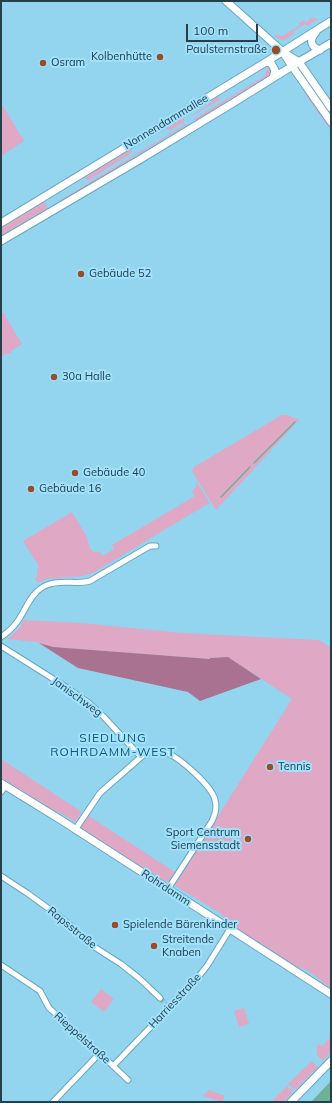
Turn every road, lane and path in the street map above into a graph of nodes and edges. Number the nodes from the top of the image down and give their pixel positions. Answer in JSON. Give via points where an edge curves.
{"nodes":[{"id":1,"x":226,"y":1,"type":"edge"},
{"id":2,"x":331,"y":21,"type":"edge"},
{"id":3,"x":319,"y":29,"type":"junction"},
{"id":4,"x":331,"y":43,"type":"edge"},
{"id":5,"x":320,"y":50,"type":"junction"},
{"id":6,"x":283,"y":52,"type":"junction"},
{"id":7,"x":266,"y":62,"type":"junction"},
{"id":8,"x":299,"y":62,"type":"junction"},
{"id":9,"x":292,"y":66,"type":"junction"},
{"id":10,"x":274,"y":78,"type":"junction"},
{"id":11,"x":331,"y":108,"type":"edge"},
{"id":12,"x":331,"y":122,"type":"edge"},
{"id":13,"x":1,"y":223,"type":"edge"},
{"id":14,"x":1,"y":241,"type":"edge"},
{"id":15,"x":156,"y":546,"type":"dead end"},
{"id":16,"x":1,"y":637,"type":"edge"},
{"id":17,"x":1,"y":646,"type":"edge"},
{"id":18,"x":141,"y":757,"type":"junction"},
{"id":19,"x":3,"y":784,"type":"edge"},
{"id":20,"x":1,"y":792,"type":"edge"},
{"id":21,"x":75,"y":830,"type":"junction"},
{"id":22,"x":1,"y":876,"type":"edge"},
{"id":23,"x":168,"y":889,"type":"junction"},
{"id":24,"x":230,"y":929,"type":"junction"},
{"id":25,"x":1,"y":965,"type":"edge"},
{"id":26,"x":331,"y":994,"type":"edge"},
{"id":27,"x":160,"y":998,"type":"tunnel mouth"},
{"id":28,"x":100,"y":1053,"type":"junction"},
{"id":29,"x":331,"y":1061,"type":"edge"},
{"id":30,"x":113,"y":1066,"type":"junction"},
{"id":31,"x":128,"y":1080,"type":"dead end"},
{"id":32,"x":53,"y":1102,"type":"edge"},
{"id":33,"x":291,"y":1102,"type":"edge"}],
"edges":[{"from":1,"to":6,"type":"main road"},
{"from":2,"to":3,"type":"main road","name":"Nonnendammallee"},
{"from":3,"to":5,"type":"main road","via":[[311,40],[314,47]]},
{"from":3,"to":6,"type":"main road","name":"Nonnendammallee"},
{"from":4,"to":5,"type":"main road","name":"Nonnendammallee"},
{"from":5,"to":8,"type":"main road","name":"Nonnendammallee"},
{"from":6,"to":7,"type":"main road","name":"Nonnendammallee"},
{"from":6,"to":8,"type":"main road"},
{"from":6,"to":9,"type":"main road"},
{"from":7,"to":10,"type":"main road","via":[[275,70]]},
{"from":7,"to":13,"type":"main road","name":"Nonnendammallee"},
{"from":8,"to":9,"type":"main road","name":"Nonnendammallee"},
{"from":8,"to":11,"type":"main road"},
{"from":9,"to":10,"type":"main road","name":"Nonnendammallee"},
{"from":9,"to":12,"type":"main road"},
{"from":10,"to":14,"type":"main road","name":"Nonnendammallee"},
{"from":15,"to":16,"type":"street","via":[[150,546],[85,583],[46,585],[38,590],[16,623]]},
{"from":17,"to":18,"type":"street","name":"Janischweg","via":[[89,703]]},
{"from":18,"to":21,"type":"street","via":[[100,793]]},
{"from":18,"to":23,"type":"street","via":[[156,750],[176,757],[195,773],[216,802],[212,821]]},
{"from":19,"to":20,"type":"street"},
{"from":19,"to":21,"type":"main road","name":"Rohrdamm"},
{"from":21,"to":23,"type":"main road","name":"Rohrdamm"},
{"from":22,"to":27,"type":"street","name":"Rapsstraße","via":[[59,916],[85,940],[121,964]]},
{"from":23,"to":24,"type":"main road","name":"Rohrdamm"},
{"from":24,"to":26,"type":"main road","name":"Rohrdamm"},
{"from":24,"to":30,"type":"street","name":"Harriesstraße","via":[[195,981],[168,1006]]},
{"from":25,"to":28,"type":"street","name":"Rieppelstraße","via":[[40,991],[49,1008]]},
{"from":28,"to":30,"type":"street","name":"Rieppelstraße"},
{"from":28,"to":32,"type":"street"},
{"from":29,"to":33,"type":"main road"},
{"from":30,"to":31,"type":"street","name":"Rieppelstraße"}]}
